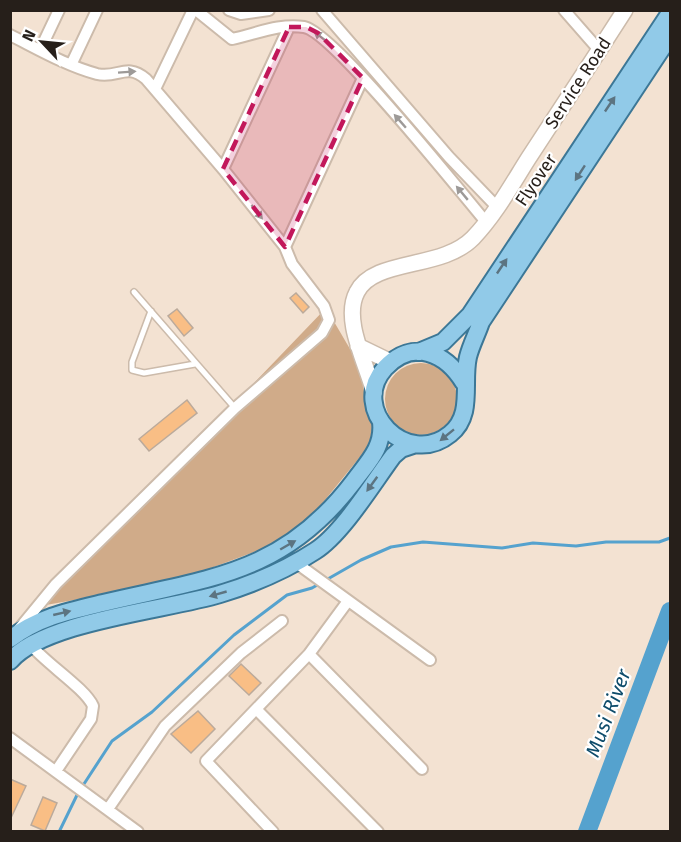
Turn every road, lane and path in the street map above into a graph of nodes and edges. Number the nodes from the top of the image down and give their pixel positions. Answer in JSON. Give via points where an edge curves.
{"nodes":[{"id":1,"x":59,"y":10,"type":"edge"},
{"id":2,"x":97,"y":10,"type":"edge"},
{"id":3,"x":195,"y":10,"type":"edge"},
{"id":4,"x":228,"y":10,"type":"edge"},
{"id":5,"x":269,"y":10,"type":"edge"},
{"id":6,"x":322,"y":10,"type":"edge"},
{"id":7,"x":564,"y":10,"type":"edge"},
{"id":8,"x":625,"y":10,"type":"edge"},
{"id":9,"x":670,"y":13,"type":"edge"},
{"id":10,"x":289,"y":27,"type":"junction"},
{"id":11,"x":10,"y":35,"type":"edge"},
{"id":12,"x":670,"y":36,"type":"edge"},
{"id":13,"x":40,"y":50,"type":"junction"},
{"id":14,"x":599,"y":50,"type":"junction"},
{"id":15,"x":71,"y":65,"type":"junction"},
{"id":16,"x":363,"y":78,"type":"junction"},
{"id":17,"x":154,"y":89,"type":"junction"},
{"id":18,"x":223,"y":169,"type":"junction"},
{"id":19,"x":496,"y":207,"type":"junction"},
{"id":20,"x":486,"y":222,"type":"junction"},
{"id":21,"x":285,"y":247,"type":"junction"},
{"id":22,"x":134,"y":292,"type":"dead end"},
{"id":23,"x":151,"y":311,"type":"junction"},
{"id":24,"x":476,"y":318,"type":"junction"},
{"id":25,"x":358,"y":346,"type":"junction"},
{"id":26,"x":418,"y":352,"type":"junction"},
{"id":27,"x":391,"y":362,"type":"junction"},
{"id":28,"x":195,"y":364,"type":"junction"},
{"id":29,"x":464,"y":383,"type":"junction"},
{"id":30,"x":374,"y":393,"type":"junction"},
{"id":31,"x":235,"y":408,"type":"junction"},
{"id":32,"x":381,"y":422,"type":"junction"},
{"id":33,"x":413,"y":445,"type":"junction"},
{"id":34,"x":295,"y":562,"type":"junction"},
{"id":35,"x":348,"y":601,"type":"junction"},
{"id":36,"x":282,"y":621,"type":"dead end"},
{"id":37,"x":11,"y":638,"type":"edge"},
{"id":38,"x":30,"y":644,"type":"junction"},
{"id":39,"x":309,"y":654,"type":"junction"},
{"id":40,"x":430,"y":660,"type":"dead end"},
{"id":41,"x":10,"y":661,"type":"edge"},
{"id":42,"x":256,"y":710,"type":"junction"},
{"id":43,"x":10,"y":738,"type":"edge"},
{"id":44,"x":422,"y":769,"type":"dead end"},
{"id":45,"x":56,"y":771,"type":"junction"},
{"id":46,"x":108,"y":809,"type":"junction"},
{"id":47,"x":138,"y":831,"type":"edge"},
{"id":48,"x":273,"y":831,"type":"edge"},
{"id":49,"x":378,"y":831,"type":"edge"}],
"edges":[{"from":1,"to":13,"type":"street"},
{"from":2,"to":15,"type":"street"},
{"from":3,"to":10,"type":"street","via":[[232,39]]},
{"from":3,"to":17,"type":"street"},
{"from":4,"to":5,"type":"street","via":[[241,14]]},
{"from":6,"to":19,"type":"street"},
{"from":7,"to":14,"type":"street"},
{"from":8,"to":14,"type":"main road","name":"Service Road"},
{"from":24,"to":9,"type":"main road","name":"Flyover","one_way":true},
{"from":16,"to":10,"type":"street","one_way":true,"via":[[318,33],[306,27]]},
{"from":10,"to":18,"type":"street"},
{"from":11,"to":13,"type":"street"},
{"from":12,"to":24,"type":"main road","name":"Flyover","one_way":true},
{"from":13,"to":15,"type":"street"},
{"from":14,"to":19,"type":"main road","name":"Service Road"},
{"from":15,"to":17,"type":"street","one_way":true,"via":[[99,74],[138,72]]},
{"from":20,"to":16,"type":"street","one_way":true},
{"from":16,"to":21,"type":"street"},
{"from":17,"to":18,"type":"street"},
{"from":18,"to":21,"type":"street","one_way":true},
{"from":19,"to":20,"type":"main road","name":"Service Road"},
{"from":20,"to":25,"type":"main road","name":"Service Road","via":[[456,251],[432,261],[377,272],[365,280],[356,293],[353,308]]},
{"from":21,"to":31,"type":"street","via":[[292,264],[321,300],[329,320],[322,333]]},
{"from":22,"to":23,"type":"lane"},
{"from":23,"to":28,"type":"lane"},
{"from":23,"to":28,"type":"lane","via":[[132,370],[144,373]]},
{"from":24,"to":26,"type":"main road","name":"Flyover","via":[[443,342]]},
{"from":24,"to":29,"type":"main road","name":"Flyover"},
{"from":25,"to":27,"type":"main road"},
{"from":25,"to":30,"type":"main road","name":"Service Road","via":[[367,363]]},
{"from":26,"to":27,"type":"main road"},
{"from":26,"to":29,"type":"main road","via":[[438,355],[454,366]]},
{"from":27,"to":30,"type":"main road","via":[[382,372]]},
{"from":28,"to":31,"type":"lane"},
{"from":29,"to":33,"type":"main road","one_way":true,"via":[[465,410],[455,428],[440,441]]},
{"from":30,"to":32,"type":"main road","via":[[375,410]]},
{"from":31,"to":37,"type":"street","via":[[56,584]]},
{"from":32,"to":33,"type":"main road","via":[[389,434]]},
{"from":37,"to":32,"type":"main road","one_way":true,"via":[[48,616],[204,581],[253,565],[303,537],[334,508],[378,448],[383,437]]},
{"from":33,"to":34,"type":"main road","one_way":true,"via":[[401,448],[393,456],[317,550]]},
{"from":34,"to":35,"type":"street"},
{"from":34,"to":38,"type":"main road","one_way":true,"via":[[219,595],[58,633]]},
{"from":35,"to":39,"type":"street"},
{"from":35,"to":40,"type":"street"},
{"from":36,"to":46,"type":"street","via":[[165,726]]},
{"from":38,"to":41,"type":"main road"},
{"from":38,"to":45,"type":"street","via":[[93,706],[91,719]]},
{"from":39,"to":42,"type":"street"},
{"from":39,"to":44,"type":"street"},
{"from":42,"to":48,"type":"street","via":[[206,761]]},
{"from":42,"to":49,"type":"street"},
{"from":43,"to":45,"type":"street"},
{"from":45,"to":46,"type":"street"},
{"from":46,"to":47,"type":"street"}]}
